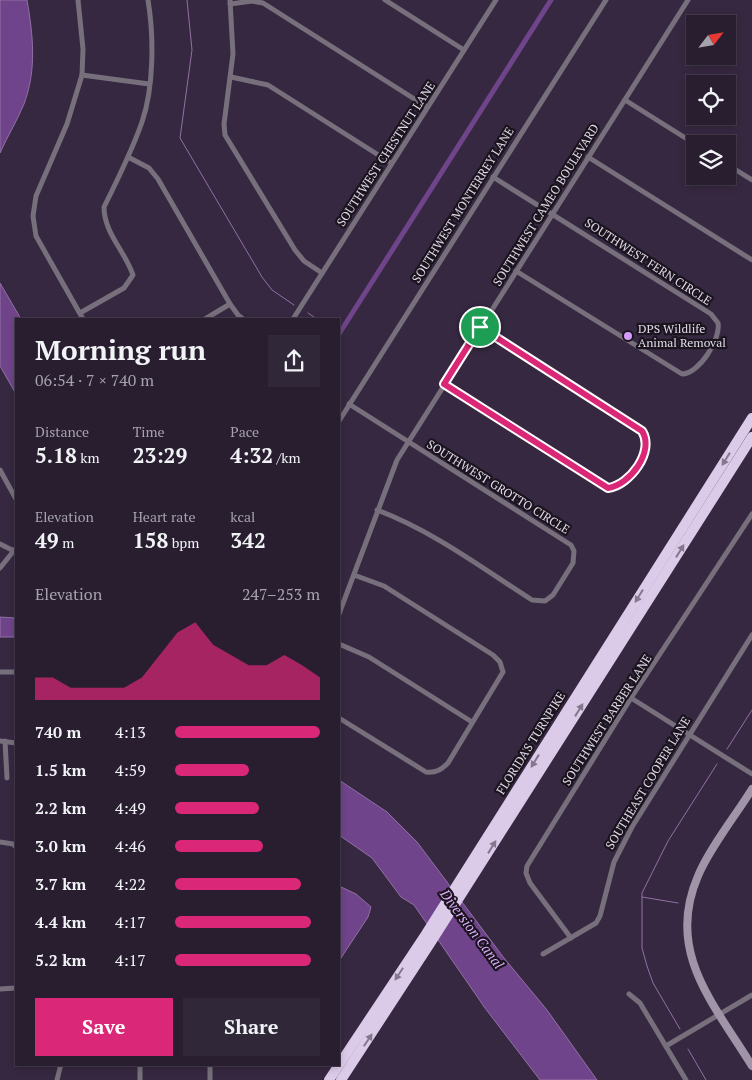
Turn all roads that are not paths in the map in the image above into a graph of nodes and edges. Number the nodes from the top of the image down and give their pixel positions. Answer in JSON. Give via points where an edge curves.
{"nodes":[{"id":1,"x":78,"y":0,"type":"edge"},
{"id":2,"x":148,"y":0,"type":"edge"},
{"id":3,"x":385,"y":0,"type":"edge"},
{"id":4,"x":496,"y":0,"type":"edge"},
{"id":5,"x":606,"y":0,"type":"edge"},
{"id":6,"x":688,"y":0,"type":"edge"},
{"id":7,"x":230,"y":2,"type":"edge"},
{"id":8,"x":464,"y":50,"type":"junction"},
{"id":9,"x":82,"y":76,"type":"junction"},
{"id":10,"x":231,"y":77,"type":"junction"},
{"id":11,"x":149,"y":84,"type":"junction"},
{"id":12,"x":625,"y":100,"type":"junction"},
{"id":13,"x":427,"y":107,"type":"junction"},
{"id":14,"x":686,"y":138,"type":"edge"},
{"id":15,"x":588,"y":157,"type":"junction"},
{"id":16,"x":128,"y":158,"type":"junction"},
{"id":17,"x":391,"y":163,"type":"junction"},
{"id":18,"x":736,"y":170,"type":"edge"},
{"id":19,"x":493,"y":177,"type":"junction"},
{"id":20,"x":752,"y":180,"type":"edge"},
{"id":21,"x":553,"y":214,"type":"junction"},
{"id":22,"x":752,"y":260,"type":"edge"},
{"id":23,"x":516,"y":271,"type":"junction"},
{"id":24,"x":322,"y":273,"type":"junction"},
{"id":25,"x":230,"y":304,"type":"junction"},
{"id":26,"x":80,"y":313,"type":"junction"},
{"id":27,"x":83,"y":318,"type":"edge"},
{"id":28,"x":207,"y":318,"type":"edge"},
{"id":29,"x":242,"y":318,"type":"edge"},
{"id":30,"x":294,"y":318,"type":"edge"},
{"id":31,"x":480,"y":327,"type":"junction"},
{"id":32,"x":444,"y":384,"type":"junction"},
{"id":33,"x":348,"y":404,"type":"junction"},
{"id":34,"x":752,"y":418,"type":"edge"},
{"id":35,"x":340,"y":419,"type":"edge"},
{"id":36,"x":752,"y":437,"type":"edge"},
{"id":37,"x":407,"y":442,"type":"junction"},
{"id":38,"x":0,"y":470,"type":"edge"},
{"id":39,"x":15,"y":496,"type":"edge"},
{"id":40,"x":377,"y":510,"type":"junction"},
{"id":41,"x":752,"y":514,"type":"edge"},
{"id":42,"x":0,"y":544,"type":"edge"},
{"id":43,"x":15,"y":551,"type":"edge"},
{"id":44,"x":15,"y":552,"type":"edge"},
{"id":45,"x":0,"y":568,"type":"edge"},
{"id":46,"x":354,"y":574,"type":"junction"},
{"id":47,"x":340,"y":611,"type":"edge"},
{"id":48,"x":752,"y":635,"type":"edge"},
{"id":49,"x":340,"y":644,"type":"edge"},
{"id":50,"x":0,"y":672,"type":"edge"},
{"id":51,"x":15,"y":672,"type":"edge"},
{"id":52,"x":631,"y":698,"type":"junction"},
{"id":53,"x":340,"y":719,"type":"edge"},
{"id":54,"x":472,"y":722,"type":"junction"},
{"id":55,"x":688,"y":735,"type":"junction"},
{"id":56,"x":2,"y":741,"type":"edge"},
{"id":57,"x":15,"y":743,"type":"edge"},
{"id":58,"x":752,"y":774,"type":"edge"},
{"id":59,"x":7,"y":778,"type":"dead end"},
{"id":60,"x":752,"y":789,"type":"edge"},
{"id":61,"x":0,"y":842,"type":"edge"},
{"id":62,"x":15,"y":846,"type":"edge"},
{"id":63,"x":462,"y":884,"type":"junction"},
{"id":64,"x":429,"y":938,"type":"junction"},
{"id":65,"x":571,"y":938,"type":"junction"},
{"id":66,"x":543,"y":954,"type":"dead end"},
{"id":67,"x":15,"y":988,"type":"edge"},
{"id":68,"x":0,"y":989,"type":"edge"},
{"id":69,"x":629,"y":994,"type":"dead end"},
{"id":70,"x":752,"y":995,"type":"edge"},
{"id":71,"x":721,"y":1014,"type":"junction"},
{"id":72,"x":666,"y":1046,"type":"junction"},
{"id":73,"x":340,"y":1064,"type":"edge"},
{"id":74,"x":60,"y":1066,"type":"edge"},
{"id":75,"x":140,"y":1066,"type":"edge"},
{"id":76,"x":210,"y":1066,"type":"edge"},
{"id":77,"x":339,"y":1066,"type":"edge"},
{"id":78,"x":752,"y":1066,"type":"edge"},
{"id":79,"x":57,"y":1080,"type":"edge"},
{"id":80,"x":140,"y":1080,"type":"edge"},
{"id":81,"x":210,"y":1080,"type":"edge"},
{"id":82,"x":329,"y":1080,"type":"edge"},
{"id":83,"x":341,"y":1080,"type":"edge"},
{"id":84,"x":686,"y":1080,"type":"edge"}],
"edges":[{"from":1,"to":9,"type":"street"},
{"from":2,"to":11,"type":"street","via":[[152,41]]},
{"from":3,"to":8,"type":"street"},
{"from":4,"to":8,"type":"street","name":"SOUTHWEST CHESTNUT LANE"},
{"from":5,"to":19,"type":"street","name":"SOUTHWEST MONTERREY LANE"},
{"from":6,"to":12,"type":"street","name":"SOUTHWEST CAMEO BOULEVARD"},
{"from":7,"to":10,"type":"street"},
{"from":7,"to":13,"type":"street","via":[[263,3]]},
{"from":8,"to":13,"type":"street","name":"SOUTHWEST CHESTNUT LANE"},
{"from":9,"to":11,"type":"street"},
{"from":9,"to":26,"type":"street","via":[[67,124],[36,196],[33,216],[36,236]]},
{"from":10,"to":17,"type":"street","via":[[268,85]]},
{"from":10,"to":24,"type":"street","via":[[225,135],[295,250],[304,261]]},
{"from":11,"to":16,"type":"street","via":[[142,120]]},
{"from":12,"to":14,"type":"street"},
{"from":12,"to":15,"type":"street","name":"SOUTHWEST CAMEO BOULEVARD"},
{"from":13,"to":17,"type":"street","name":"SOUTHWEST CHESTNUT LANE"},
{"from":15,"to":21,"type":"street","name":"SOUTHWEST CAMEO BOULEVARD"},
{"from":15,"to":22,"type":"street"},
{"from":16,"to":25,"type":"street","via":[[149,168],[158,179]]},
{"from":16,"to":26,"type":"street","via":[[104,207],[104,220],[133,275],[124,288]]},
{"from":17,"to":24,"type":"street","name":"SOUTHWEST CHESTNUT LANE"},
{"from":18,"to":20,"type":"street"},
{"from":19,"to":21,"type":"street","name":"SOUTHWEST FERN CIRCLE"},
{"from":19,"to":33,"type":"street","name":"SOUTHWEST MONTERREY LANE"},
{"from":21,"to":23,"type":"street","name":"SOUTHWEST CAMEO BOULEVARD"},
{"from":21,"to":23,"type":"street","name":"SOUTHWEST FERN CIRCLE","via":[[711,314],[718,322],[718,336],[698,367],[682,374]]},
{"from":23,"to":31,"type":"street","name":"SOUTHWEST CAMEO BOULEVARD"},
{"from":24,"to":30,"type":"street","name":"SOUTHWEST CHESTNUT LANE"},
{"from":25,"to":28,"type":"street"},
{"from":25,"to":29,"type":"street"},
{"from":26,"to":27,"type":"street"},
{"from":31,"to":32,"type":"street","name":"SOUTHWEST CAMEO BOULEVARD"},
{"from":31,"to":32,"type":"street","via":[[642,431],[646,448],[633,473],[618,486],[608,488]]},
{"from":32,"to":37,"type":"street","name":"SOUTHWEST CAMEO BOULEVARD"},
{"from":33,"to":35,"type":"street","name":"SOUTHWEST MONTERREY LANE"},
{"from":33,"to":37,"type":"street","name":"SOUTHWEST GROTTO CIRCLE"},
{"from":34,"to":63,"type":"highway","name":"FLORIDA'S TURNPIKE","one_way":true},
{"from":63,"to":36,"type":"highway","name":"FLORIDA'S TURNPIKE","one_way":true},
{"from":37,"to":40,"type":"street","name":"SOUTHWEST CAMEO BOULEVARD"},
{"from":37,"to":40,"type":"street","name":"SOUTHWEST GROTTO CIRCLE","via":[[571,545],[573,563],[554,595],[545,601],[532,600],[422,530]]},
{"from":38,"to":39,"type":"street"},
{"from":40,"to":46,"type":"street","name":"SOUTHWEST CAMEO BOULEVARD"},
{"from":41,"to":52,"type":"street","name":"SOUTHWEST BARBER LANE"},
{"from":42,"to":43,"type":"street"},
{"from":44,"to":45,"type":"street"},
{"from":46,"to":47,"type":"street","name":"SOUTHWEST CAMEO BOULEVARD"},
{"from":46,"to":54,"type":"street","via":[[384,586],[500,662],[503,672],[500,679]]},
{"from":48,"to":55,"type":"street","name":"SOUTHEAST COOPER LANE"},
{"from":49,"to":54,"type":"street","via":[[369,657]]},
{"from":50,"to":51,"type":"street"},
{"from":52,"to":55,"type":"street"},
{"from":52,"to":65,"type":"street","name":"SOUTHWEST BARBER LANE","via":[[527,866],[530,883]]},
{"from":53,"to":54,"type":"street","via":[[426,772],[433,773],[448,763]]},
{"from":55,"to":58,"type":"street"},
{"from":55,"to":65,"type":"street","name":"SOUTHEAST COOPER LANE","via":[[614,862],[596,923]]},
{"from":56,"to":57,"type":"street"},
{"from":56,"to":59,"type":"street"},
{"from":60,"to":71,"type":"street","via":[[698,874],[685,923],[691,960]]},
{"from":61,"to":62,"type":"street"},
{"from":63,"to":64,"type":"highway","name":"FLORIDA'S TURNPIKE"},
{"from":64,"to":73,"type":"highway","name":"FLORIDA'S TURNPIKE","one_way":true},
{"from":83,"to":64,"type":"highway","name":"FLORIDA'S TURNPIKE","one_way":true},
{"from":65,"to":66,"type":"street","name":"SOUTHEAST COOPER LANE"},
{"from":67,"to":68,"type":"street"},
{"from":69,"to":72,"type":"street","via":[[640,1003]]},
{"from":70,"to":71,"type":"street"},
{"from":71,"to":72,"type":"street"},
{"from":71,"to":78,"type":"street"},
{"from":72,"to":84,"type":"street"},
{"from":74,"to":79,"type":"street"},
{"from":75,"to":80,"type":"street"},
{"from":76,"to":81,"type":"street"},
{"from":77,"to":82,"type":"highway","name":"FLORIDA'S TURNPIKE","one_way":true}]}
